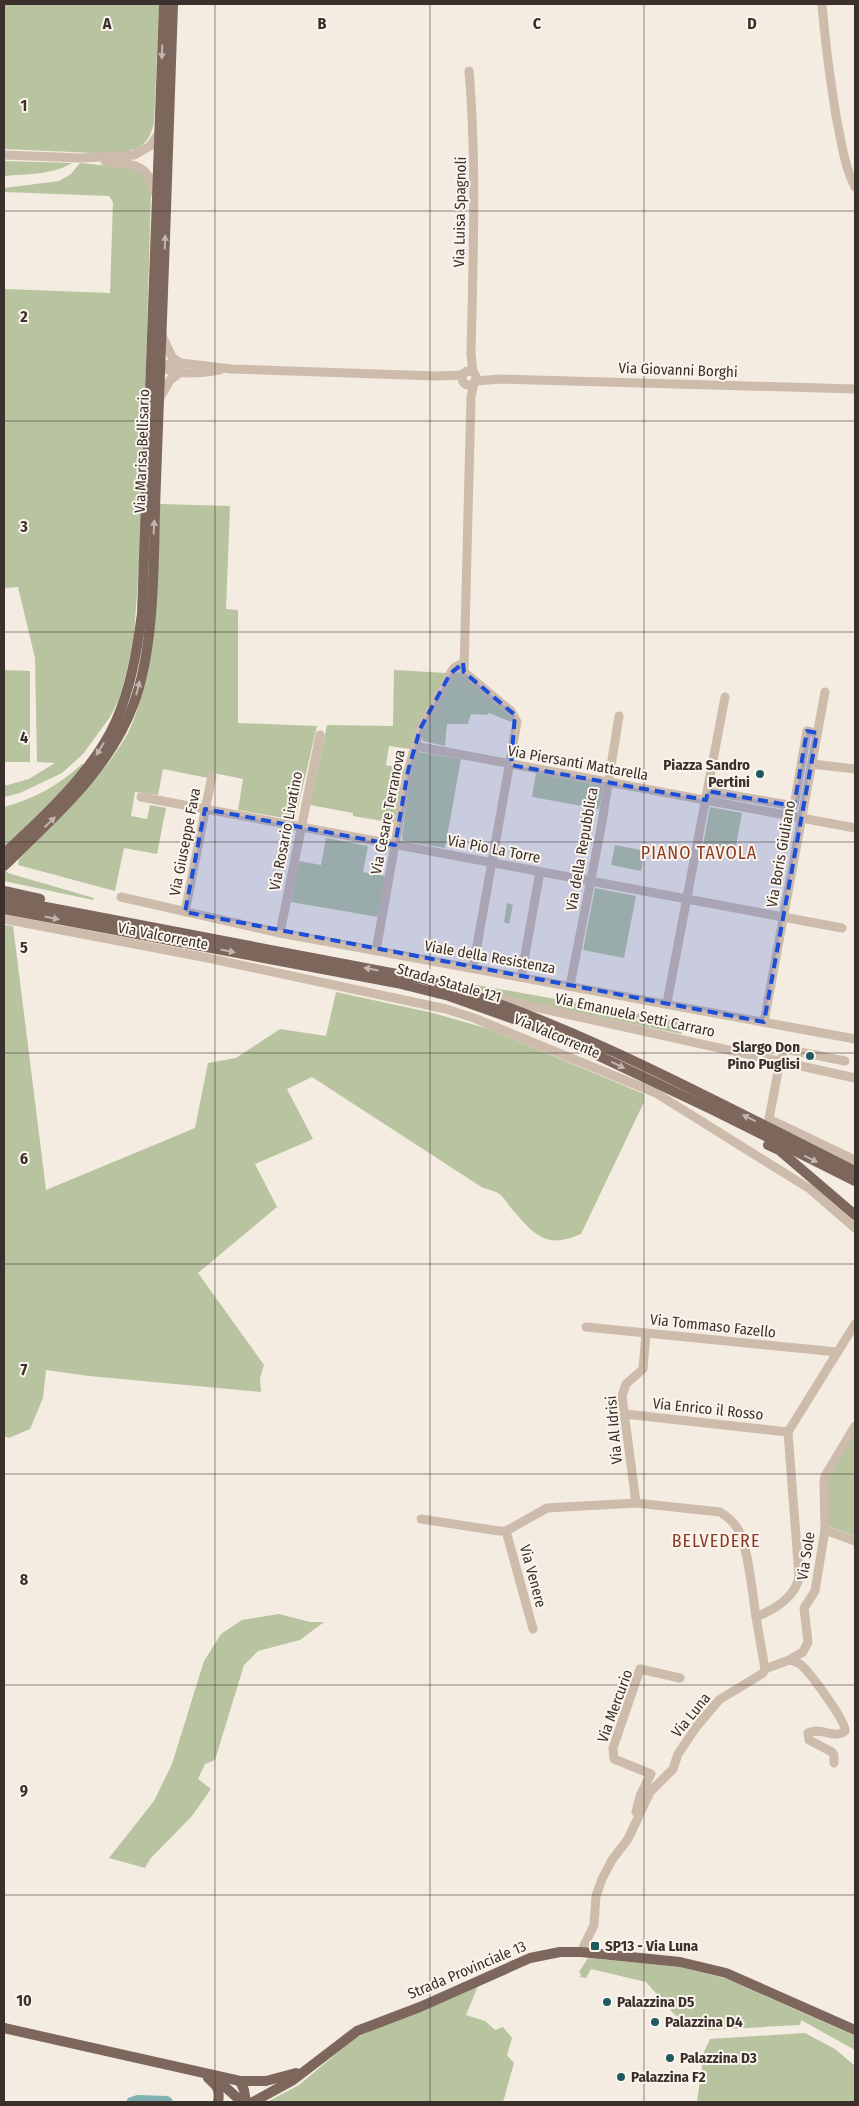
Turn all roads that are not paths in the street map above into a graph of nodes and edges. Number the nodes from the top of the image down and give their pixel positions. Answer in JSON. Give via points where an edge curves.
{"nodes":[{"id":1,"x":164,"y":4,"type":"edge"},
{"id":2,"x":173,"y":4,"type":"edge"},
{"id":3,"x":822,"y":4,"type":"edge"},
{"id":4,"x":469,"y":71,"type":"dead end"},
{"id":5,"x":159,"y":133,"type":"junction"},
{"id":6,"x":4,"y":155,"type":"edge"},
{"id":7,"x":82,"y":158,"type":"junction"},
{"id":8,"x":855,"y":187,"type":"edge"},
{"id":9,"x":156,"y":197,"type":"junction"},
{"id":10,"x":154,"y":252,"type":"junction"},
{"id":11,"x":162,"y":335,"type":"junction"},
{"id":12,"x":161,"y":366,"type":"junction"},
{"id":13,"x":181,"y":368,"type":"junction"},
{"id":14,"x":469,"y":378,"type":"junction"},
{"id":15,"x":150,"y":379,"type":"junction"},
{"id":16,"x":855,"y":389,"type":"edge"},
{"id":17,"x":160,"y":398,"type":"junction"},
{"id":18,"x":463,"y":663,"type":"junction"},
{"id":19,"x":825,"y":692,"type":"dead end"},
{"id":20,"x":725,"y":697,"type":"dead end"},
{"id":21,"x":619,"y":716,"type":"dead end"},
{"id":22,"x":817,"y":733,"type":"junction"},
{"id":23,"x":320,"y":735,"type":"dead end"},
{"id":24,"x":415,"y":746,"type":"junction"},
{"id":25,"x":812,"y":764,"type":"junction"},
{"id":26,"x":511,"y":765,"type":"junction"},
{"id":27,"x":855,"y":769,"type":"edge"},
{"id":28,"x":212,"y":776,"type":"dead end"},
{"id":29,"x":608,"y":782,"type":"junction"},
{"id":30,"x":707,"y":795,"type":"junction"},
{"id":31,"x":141,"y":797,"type":"dead end"},
{"id":32,"x":205,"y":809,"type":"junction"},
{"id":33,"x":802,"y":818,"type":"junction"},
{"id":34,"x":300,"y":827,"type":"junction"},
{"id":35,"x":855,"y":828,"type":"edge"},
{"id":36,"x":395,"y":845,"type":"junction"},
{"id":37,"x":9,"y":853,"type":"edge"},
{"id":38,"x":493,"y":863,"type":"junction"},
{"id":39,"x":4,"y":866,"type":"edge"},
{"id":40,"x":540,"y":872,"type":"junction"},
{"id":41,"x":591,"y":881,"type":"junction"},
{"id":42,"x":4,"y":891,"type":"edge"},
{"id":43,"x":121,"y":897,"type":"dead end"},
{"id":44,"x":688,"y":898,"type":"junction"},
{"id":45,"x":4,"y":899,"type":"edge"},
{"id":46,"x":4,"y":909,"type":"edge"},
{"id":47,"x":185,"y":912,"type":"junction"},
{"id":48,"x":784,"y":918,"type":"junction"},
{"id":49,"x":4,"y":919,"type":"edge"},
{"id":50,"x":842,"y":928,"type":"dead end"},
{"id":51,"x":185,"y":933,"type":"junction"},
{"id":52,"x":280,"y":933,"type":"junction"},
{"id":53,"x":376,"y":951,"type":"junction"},
{"id":54,"x":474,"y":968,"type":"junction"},
{"id":55,"x":521,"y":977,"type":"junction"},
{"id":56,"x":570,"y":986,"type":"junction"},
{"id":57,"x":475,"y":994,"type":"junction"},
{"id":58,"x":667,"y":1004,"type":"junction"},
{"id":59,"x":764,"y":1022,"type":"junction"},
{"id":60,"x":855,"y":1039,"type":"edge"},
{"id":61,"x":780,"y":1061,"type":"junction"},
{"id":62,"x":846,"y":1061,"type":"dead end"},
{"id":63,"x":852,"y":1076,"type":"edge"},
{"id":64,"x":711,"y":1109,"type":"junction"},
{"id":65,"x":855,"y":1160,"type":"edge"},
{"id":66,"x":855,"y":1171,"type":"edge"},
{"id":67,"x":855,"y":1181,"type":"edge"},
{"id":68,"x":855,"y":1215,"type":"edge"},
{"id":69,"x":855,"y":1228,"type":"edge"},
{"id":70,"x":855,"y":1324,"type":"edge"},
{"id":71,"x":586,"y":1326,"type":"dead end"},
{"id":72,"x":646,"y":1333,"type":"junction"},
{"id":73,"x":838,"y":1352,"type":"junction"},
{"id":74,"x":625,"y":1414,"type":"junction"},
{"id":75,"x":855,"y":1426,"type":"edge"},
{"id":76,"x":788,"y":1432,"type":"junction"},
{"id":77,"x":636,"y":1503,"type":"junction"},
{"id":78,"x":421,"y":1519,"type":"dead end"},
{"id":79,"x":825,"y":1530,"type":"junction"},
{"id":80,"x":506,"y":1531,"type":"junction"},
{"id":81,"x":855,"y":1541,"type":"edge"},
{"id":82,"x":756,"y":1617,"type":"junction"},
{"id":83,"x":533,"y":1629,"type":"dead end"},
{"id":84,"x":789,"y":1660,"type":"junction"},
{"id":85,"x":765,"y":1669,"type":"junction"},
{"id":86,"x":680,"y":1678,"type":"dead end"},
{"id":87,"x":834,"y":1763,"type":"dead end"},
{"id":88,"x":634,"y":1822,"type":"junction"},
{"id":89,"x":581,"y":1952,"type":"junction"},
{"id":90,"x":4,"y":2028,"type":"edge"},
{"id":91,"x":855,"y":2030,"type":"edge"},
{"id":92,"x":164,"y":2064,"type":"junction"},
{"id":93,"x":306,"y":2071,"type":"junction"},
{"id":94,"x":207,"y":2078,"type":"junction"},
{"id":95,"x":240,"y":2080,"type":"junction"},
{"id":96,"x":218,"y":2102,"type":"edge"},
{"id":97,"x":244,"y":2102,"type":"edge"},
{"id":98,"x":253,"y":2102,"type":"edge"}],
"edges":[{"from":1,"to":5,"type":"main road","name":"Via Marisa Bellisario","one_way":true},
{"from":11,"to":2,"type":"main road","name":"Via Marisa Bellisario","one_way":true},
{"from":3,"to":8,"type":"street","via":[[828,65],[842,146]]},
{"from":4,"to":14,"type":"street","name":"Via Luisa Spagnoli","via":[[475,180]]},
{"from":5,"to":7,"type":"street","via":[[150,146],[134,155]]},
{"from":5,"to":9,"type":"main road","name":"Via Marisa Bellisario"},
{"from":6,"to":7,"type":"street"},
{"from":7,"to":9,"type":"street","via":[[142,168],[152,179]]},
{"from":9,"to":10,"type":"main road","name":"Via Marisa Bellisario"},
{"from":10,"to":12,"type":"street","via":[[154,354]]},
{"from":10,"to":15,"type":"main road","name":"Via Marisa Bellisario"},
{"from":11,"to":12,"type":"main road","name":"Via Marisa Bellisario"},
{"from":11,"to":13,"type":"street"},
{"from":12,"to":13,"type":"street","via":[[170,371]]},
{"from":12,"to":15,"type":"street"},
{"from":12,"to":17,"type":"main road","name":"Via Marisa Bellisario"},
{"from":13,"to":14,"type":"street","name":"Via Giovanni Borghi"},
{"from":13,"to":17,"type":"street"},
{"from":14,"to":16,"type":"street","name":"Via Giovanni Borghi"},
{"from":14,"to":18,"type":"street","name":"Via Luisa Spagnoli"},
{"from":15,"to":37,"type":"main road","name":"Via Marisa Bellisario","one_way":true,"via":[[142,614],[134,667],[125,699],[99,752]]},
{"from":37,"to":17,"type":"main road","name":"Via Marisa Bellisario","one_way":true,"via":[[73,799],[92,777],[109,753],[134,701],[150,615]]},
{"from":18,"to":24,"type":"street","name":"Via Cesare Terranova","via":[[450,674],[420,729]]},
{"from":18,"to":26,"type":"street","via":[[464,672],[515,715],[517,722]]},
{"from":19,"to":22,"type":"street","name":"Via Boris Giuliano"},
{"from":20,"to":30,"type":"street"},
{"from":21,"to":29,"type":"street","name":"Via della Repubblica"},
{"from":22,"to":25,"type":"street","name":"Via Boris Giuliano"},
{"from":22,"to":30,"type":"street","via":[[807,731],[794,806]]},
{"from":23,"to":34,"type":"street","name":"Via Rosario Livatino"},
{"from":24,"to":26,"type":"street","name":"Via Piersanti Mattarella"},
{"from":24,"to":36,"type":"street","name":"Via Cesare Terranova"},
{"from":25,"to":27,"type":"street"},
{"from":25,"to":33,"type":"street","name":"Via Boris Giuliano"},
{"from":26,"to":29,"type":"street","name":"Via Piersanti Mattarella"},
{"from":26,"to":38,"type":"street"},
{"from":28,"to":32,"type":"street","name":"Via Giuseppe Fava"},
{"from":29,"to":30,"type":"street","name":"Via Piersanti Mattarella"},
{"from":29,"to":41,"type":"street","name":"Via della Repubblica"},
{"from":30,"to":33,"type":"street","name":"Via Piersanti Mattarella"},
{"from":30,"to":44,"type":"street"},
{"from":31,"to":32,"type":"street","name":"Via Pio La Torre"},
{"from":32,"to":34,"type":"street","name":"Via Pio La Torre"},
{"from":32,"to":47,"type":"street","name":"Via Giuseppe Fava"},
{"from":33,"to":35,"type":"street","name":"Via Piersanti Mattarella"},
{"from":33,"to":48,"type":"street","name":"Via Boris Giuliano"},
{"from":34,"to":36,"type":"street","name":"Via Pio La Torre"},
{"from":34,"to":52,"type":"street","name":"Via Rosario Livatino"},
{"from":36,"to":38,"type":"street","name":"Via Pio La Torre"},
{"from":36,"to":53,"type":"street","name":"Via Cesare Terranova"},
{"from":37,"to":39,"type":"main road"},
{"from":38,"to":40,"type":"street","name":"Via Pio La Torre"},
{"from":38,"to":54,"type":"street"},
{"from":40,"to":41,"type":"street","name":"Via Pio La Torre"},
{"from":40,"to":55,"type":"street"},
{"from":41,"to":44,"type":"street","name":"Via Pio La Torre"},
{"from":41,"to":56,"type":"street","name":"Via della Repubblica"},
{"from":42,"to":51,"type":"main road","via":[[133,918]]},
{"from":43,"to":47,"type":"street","name":"Viale della Resistenza"},
{"from":44,"to":48,"type":"street","name":"Via Pio La Torre"},
{"from":44,"to":58,"type":"street"},
{"from":45,"to":51,"type":"main road","name":"Strada Statale 121"},
{"from":46,"to":64,"type":"main road","name":"Strada Statale 121","one_way":true,"via":[[387,981],[449,996],[542,1030]]},
{"from":47,"to":52,"type":"street","name":"Viale della Resistenza"},
{"from":48,"to":50,"type":"street","name":"Via Pio La Torre"},
{"from":48,"to":59,"type":"street","name":"Via Boris Giuliano"},
{"from":49,"to":69,"type":"street","name":"Via Valcorrente","via":[[208,958],[446,1009],[474,1018],[656,1092],[810,1189]]},
{"from":57,"to":51,"type":"main road","name":"Strada Statale 121","one_way":true,"via":[[423,979]]},
{"from":52,"to":53,"type":"street","name":"Viale della Resistenza"},
{"from":53,"to":54,"type":"street","name":"Viale della Resistenza"},
{"from":54,"to":55,"type":"street","name":"Viale della Resistenza"},
{"from":55,"to":56,"type":"street","name":"Viale della Resistenza"},
{"from":56,"to":58,"type":"street","name":"Viale della Resistenza"},
{"from":57,"to":61,"type":"street","name":"Via Emanuela Setti Carraro"},
{"from":66,"to":57,"type":"main road","name":"Strada Statale 121","one_way":true,"via":[[595,1042]]},
{"from":58,"to":59,"type":"street","name":"Viale della Resistenza"},
{"from":59,"to":60,"type":"street","name":"Viale della Resistenza"},
{"from":61,"to":62,"type":"street","via":[[785,1048]]},
{"from":61,"to":63,"type":"street","name":"Via Emanuela Setti Carraro"},
{"from":61,"to":65,"type":"street","via":[[769,1119]]},
{"from":64,"to":67,"type":"main road","name":"Strada Statale 121","one_way":true},
{"from":64,"to":68,"type":"main road","via":[[725,1123],[779,1150]]},
{"from":70,"to":73,"type":"street"},
{"from":71,"to":72,"type":"street","name":"Via Tommaso Fazello"},
{"from":72,"to":73,"type":"street","name":"Via Tommaso Fazello"},
{"from":72,"to":74,"type":"street","name":"Via Al Idrisi","via":[[643,1370],[629,1381],[622,1396]]},
{"from":73,"to":76,"type":"street"},
{"from":74,"to":76,"type":"street","name":"Via Enrico il Rosso"},
{"from":74,"to":77,"type":"street","name":"Via Al Idrisi"},
{"from":75,"to":79,"type":"street","name":"Via Sole","via":[[825,1476]]},
{"from":76,"to":82,"type":"street","via":[[798,1585],[788,1598]]},
{"from":77,"to":80,"type":"street","via":[[547,1508]]},
{"from":77,"to":82,"type":"street","via":[[710,1510],[728,1517],[742,1539]]},
{"from":78,"to":80,"type":"street"},
{"from":79,"to":81,"type":"street"},
{"from":79,"to":84,"type":"street","name":"Via Sole","via":[[815,1591],[804,1608],[808,1642],[802,1652]]},
{"from":80,"to":83,"type":"street","name":"Via Venere"},
{"from":82,"to":85,"type":"street"},
{"from":84,"to":85,"type":"street","name":"Via Sole"},
{"from":84,"to":87,"type":"street","via":[[802,1666],[845,1724],[845,1731],[840,1735],[808,1733],[809,1740],[832,1752]]},
{"from":85,"to":88,"type":"street","name":"Via Luna","via":[[719,1700],[678,1754],[673,1769],[650,1792]]},
{"from":86,"to":88,"type":"street","name":"Via Mercurio","via":[[640,1669],[613,1748],[614,1759],[651,1774],[640,1796]]},
{"from":88,"to":89,"type":"street","name":"Via Luna","via":[[628,1839],[602,1879],[596,1896],[594,1925]]},
{"from":89,"to":91,"type":"main road","name":"Strada Provinciale 13","via":[[680,1962],[726,1973]]},
{"from":89,"to":93,"type":"main road","name":"Strada Provinciale 13","via":[[530,1958],[420,2007],[366,2027],[349,2036]]},
{"from":90,"to":92,"type":"main road"},
{"from":92,"to":94,"type":"main road"},
{"from":92,"to":95,"type":"main road"},
{"from":93,"to":95,"type":"main road","via":[[266,2081]]},
{"from":93,"to":98,"type":"main road","name":"Strada Provinciale 13"},
{"from":94,"to":96,"type":"main road","via":[[217,2087]]},
{"from":94,"to":97,"type":"main road","via":[[223,2085]]},
{"from":95,"to":97,"type":"main road"}]}
